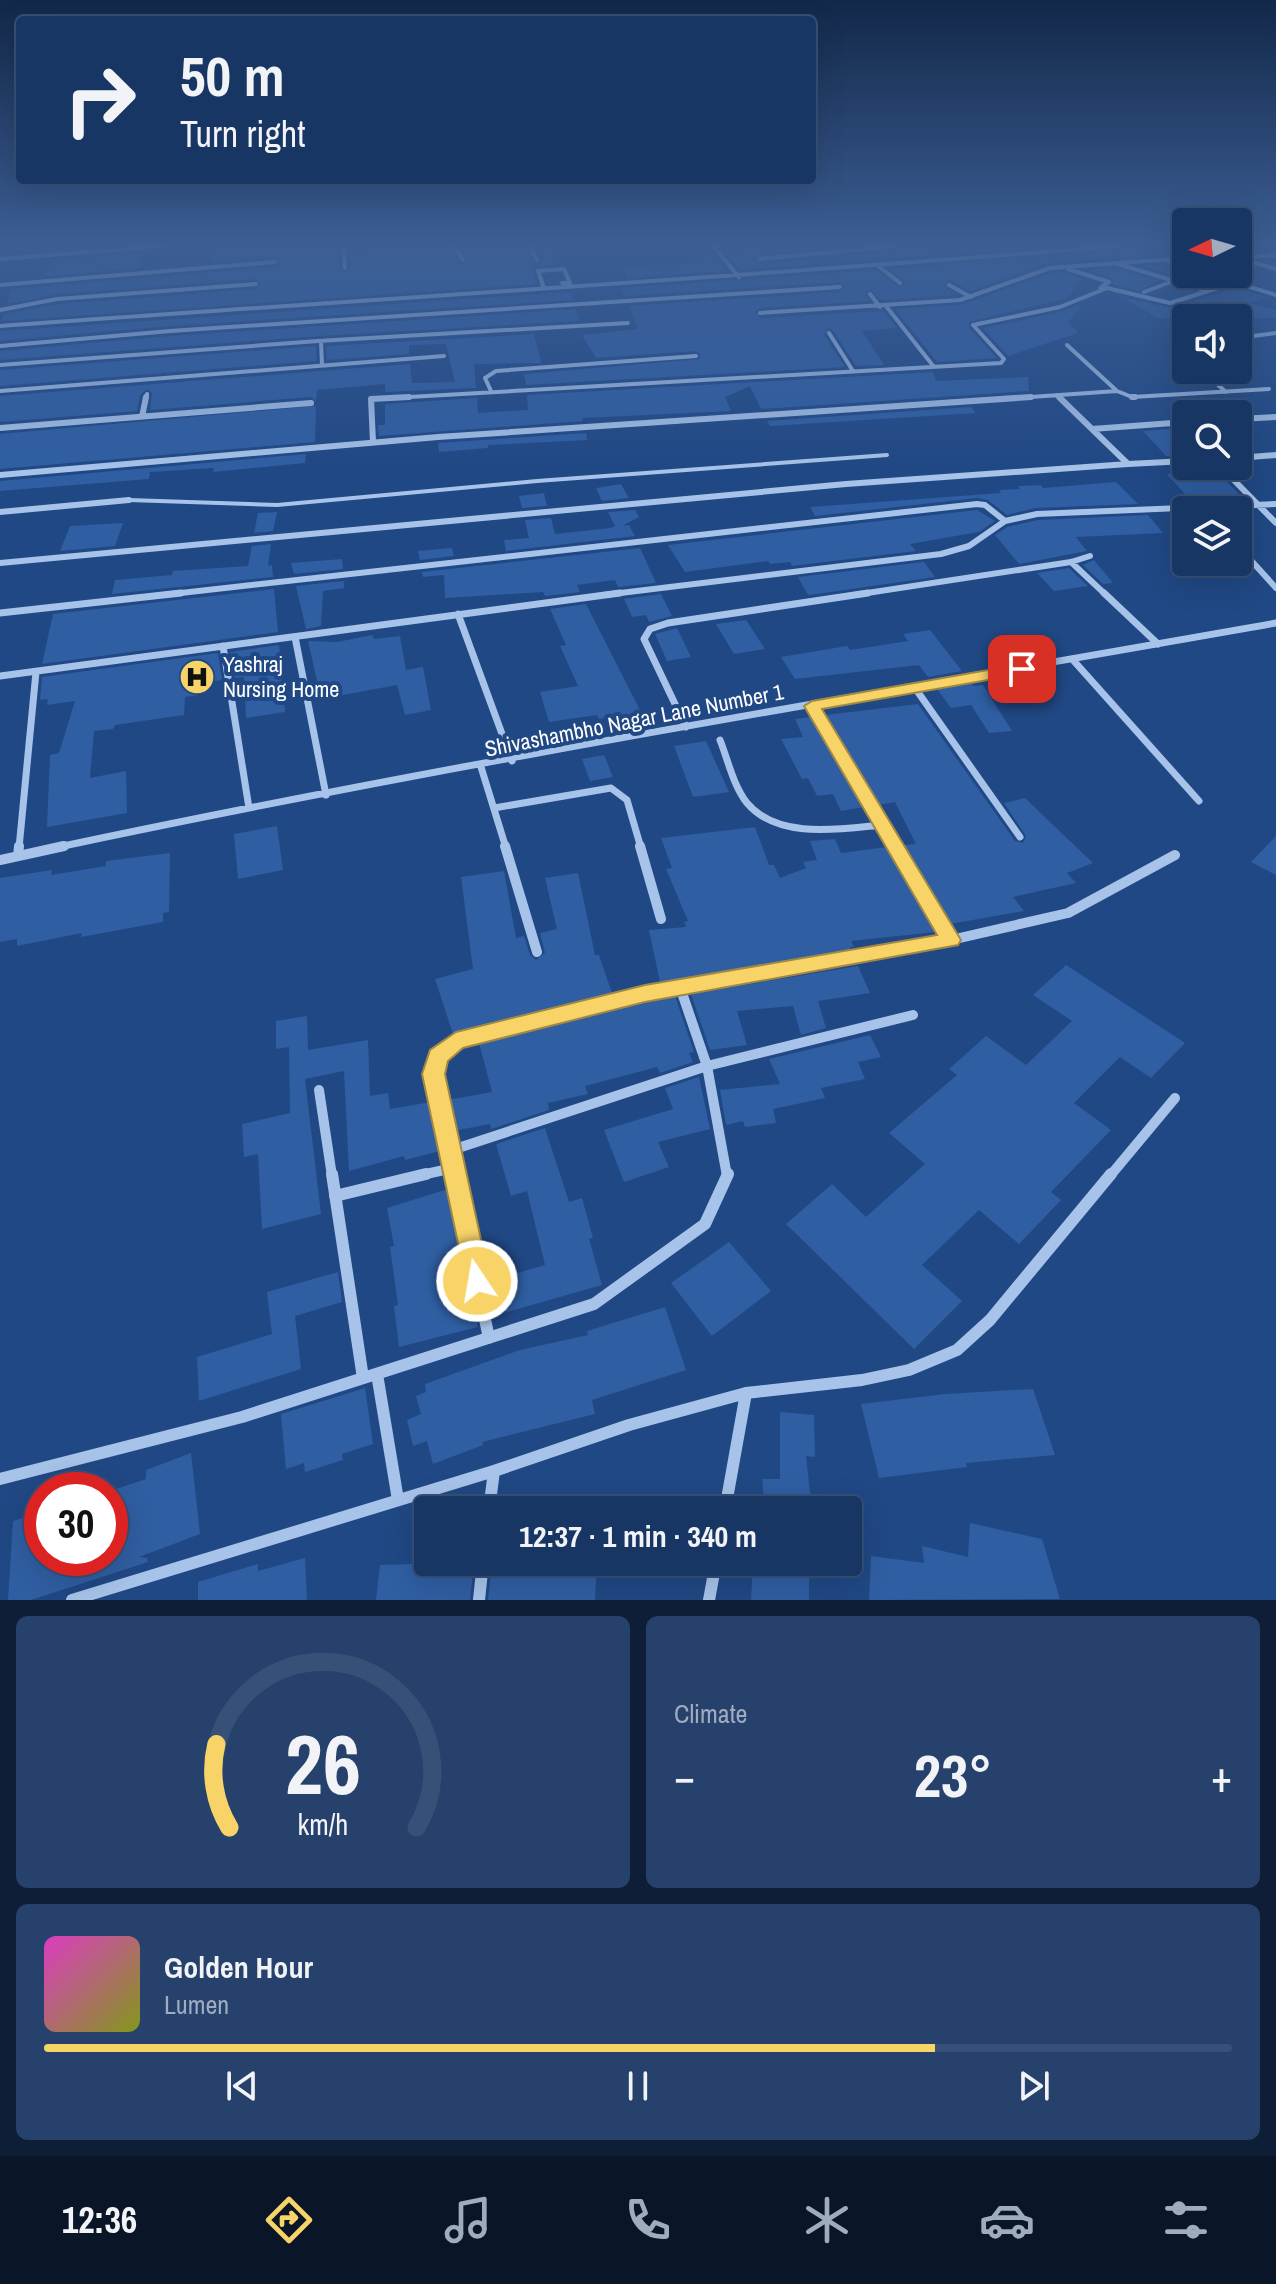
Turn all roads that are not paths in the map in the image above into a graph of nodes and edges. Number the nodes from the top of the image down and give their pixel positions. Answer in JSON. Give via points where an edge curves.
{"nodes":[{"id":1,"x":72,"y":321,"type":"edge"},
{"id":2,"x":327,"y":321,"type":"edge"},
{"id":3,"x":895,"y":321,"type":"edge"},
{"id":4,"x":994,"y":321,"type":"edge"},
{"id":5,"x":628,"y":323,"type":"dead end"},
{"id":6,"x":0,"y":326,"type":"edge"},
{"id":7,"x":829,"y":333,"type":"dead end"},
{"id":8,"x":1276,"y":333,"type":"edge"},
{"id":9,"x":1252,"y":336,"type":"edge"},
{"id":10,"x":321,"y":341,"type":"junction"},
{"id":11,"x":1067,"y":345,"type":"dead end"},
{"id":12,"x":0,"y":346,"type":"edge"},
{"id":13,"x":444,"y":356,"type":"dead end"},
{"id":14,"x":696,"y":356,"type":"dead end"},
{"id":15,"x":0,"y":365,"type":"edge"},
{"id":16,"x":322,"y":365,"type":"junction"},
{"id":17,"x":934,"y":367,"type":"junction"},
{"id":18,"x":853,"y":371,"type":"junction"},
{"id":19,"x":1217,"y":384,"type":"edge"},
{"id":20,"x":1269,"y":389,"type":"dead end"},
{"id":21,"x":0,"y":391,"type":"edge"},
{"id":22,"x":491,"y":391,"type":"junction"},
{"id":23,"x":1117,"y":391,"type":"junction"},
{"id":24,"x":1226,"y":392,"type":"junction"},
{"id":25,"x":147,"y":394,"type":"dead end"},
{"id":26,"x":1057,"y":395,"type":"junction"},
{"id":27,"x":311,"y":403,"type":"dead end"},
{"id":28,"x":142,"y":417,"type":"junction"},
{"id":29,"x":1276,"y":417,"type":"edge"},
{"id":30,"x":1252,"y":418,"type":"edge"},
{"id":31,"x":1172,"y":423,"type":"edge"},
{"id":32,"x":0,"y":428,"type":"edge"},
{"id":33,"x":1092,"y":429,"type":"junction"},
{"id":34,"x":373,"y":442,"type":"junction"},
{"id":35,"x":887,"y":455,"type":"dead end"},
{"id":36,"x":1276,"y":455,"type":"edge"},
{"id":37,"x":1252,"y":457,"type":"edge"},
{"id":38,"x":1172,"y":462,"type":"edge"},
{"id":39,"x":1128,"y":464,"type":"junction"},
{"id":40,"x":0,"y":475,"type":"edge"},
{"id":41,"x":1233,"y":480,"type":"edge"},
{"id":42,"x":129,"y":500,"type":"joint"},
{"id":43,"x":1276,"y":504,"type":"edge"},
{"id":44,"x":1252,"y":506,"type":"edge"},
{"id":45,"x":1258,"y":506,"type":"junction"},
{"id":46,"x":1172,"y":509,"type":"edge"},
{"id":47,"x":0,"y":512,"type":"edge"},
{"id":48,"x":1005,"y":521,"type":"junction"},
{"id":49,"x":1276,"y":523,"type":"edge"},
{"id":50,"x":1090,"y":556,"type":"dead end"},
{"id":51,"x":1252,"y":561,"type":"edge"},
{"id":52,"x":1071,"y":562,"type":"junction"},
{"id":53,"x":0,"y":563,"type":"edge"},
{"id":54,"x":1276,"y":588,"type":"edge"},
{"id":55,"x":0,"y":613,"type":"edge"},
{"id":56,"x":458,"y":614,"type":"junction"},
{"id":57,"x":1276,"y":623,"type":"edge"},
{"id":58,"x":295,"y":637,"type":"junction"},
{"id":59,"x":1158,"y":644,"type":"junction"},
{"id":60,"x":223,"y":646,"type":"junction"},
{"id":61,"x":1073,"y":660,"type":"junction"},
{"id":62,"x":36,"y":672,"type":"junction"},
{"id":63,"x":0,"y":676,"type":"edge"},
{"id":64,"x":915,"y":688,"type":"junction"},
{"id":65,"x":812,"y":706,"type":"junction"},
{"id":66,"x":686,"y":727,"type":"junction"},
{"id":67,"x":720,"y":740,"type":"dead end"},
{"id":68,"x":512,"y":761,"type":"junction"},
{"id":69,"x":481,"y":767,"type":"junction"},
{"id":70,"x":326,"y":795,"type":"junction"},
{"id":71,"x":1199,"y":801,"type":"dead end"},
{"id":72,"x":249,"y":808,"type":"junction"},
{"id":73,"x":494,"y":808,"type":"junction"},
{"id":74,"x":882,"y":825,"type":"junction"},
{"id":75,"x":1020,"y":837,"type":"dead end"},
{"id":76,"x":1175,"y":855,"type":"dead end"},
{"id":77,"x":18,"y":856,"type":"junction"},
{"id":78,"x":0,"y":860,"type":"edge"},
{"id":79,"x":661,"y":919,"type":"dead end"},
{"id":80,"x":950,"y":940,"type":"junction"},
{"id":81,"x":537,"y":952,"type":"dead end"},
{"id":82,"x":680,"y":987,"type":"junction"},
{"id":83,"x":913,"y":1015,"type":"dead end"},
{"id":84,"x":707,"y":1066,"type":"junction"},
{"id":85,"x":319,"y":1090,"type":"dead end"},
{"id":86,"x":1175,"y":1098,"type":"dead end"},
{"id":87,"x":449,"y":1151,"type":"junction"},
{"id":88,"x":453,"y":1168,"type":"junction"},
{"id":89,"x":335,"y":1196,"type":"junction"},
{"id":90,"x":489,"y":1338,"type":"junction"},
{"id":91,"x":377,"y":1374,"type":"junction"},
{"id":92,"x":363,"y":1378,"type":"junction"},
{"id":93,"x":746,"y":1393,"type":"junction"},
{"id":94,"x":494,"y":1471,"type":"junction"},
{"id":95,"x":0,"y":1479,"type":"edge"},
{"id":96,"x":491,"y":1496,"type":"edge"},
{"id":97,"x":728,"y":1496,"type":"edge"},
{"id":98,"x":398,"y":1500,"type":"junction"},
{"id":99,"x":482,"y":1576,"type":"edge"},
{"id":100,"x":713,"y":1576,"type":"edge"},
{"id":101,"x":72,"y":1600,"type":"edge"},
{"id":102,"x":479,"y":1600,"type":"edge"},
{"id":103,"x":709,"y":1600,"type":"edge"}],
"edges":[{"from":1,"to":6,"type":"street"},
{"from":2,"to":12,"type":"street"},
{"from":3,"to":17,"type":"street"},
{"from":4,"to":17,"type":"street","via":[[973,325],[1004,361]]},
{"from":5,"to":10,"type":"street"},
{"from":7,"to":18,"type":"street"},
{"from":8,"to":9,"type":"street"},
{"from":10,"to":15,"type":"street"},
{"from":10,"to":16,"type":"street"},
{"from":11,"to":23,"type":"street"},
{"from":13,"to":16,"type":"street"},
{"from":14,"to":22,"type":"street","via":[[496,371],[485,378]]},
{"from":16,"to":21,"type":"street"},
{"from":17,"to":18,"type":"street"},
{"from":18,"to":22,"type":"street"},
{"from":19,"to":24,"type":"street"},
{"from":20,"to":24,"type":"street"},
{"from":22,"to":34,"type":"street","via":[[371,399]]},
{"from":23,"to":24,"type":"street","via":[[1140,398]]},
{"from":23,"to":26,"type":"street"},
{"from":25,"to":28,"type":"street"},
{"from":26,"to":33,"type":"street"},
{"from":26,"to":34,"type":"street"},
{"from":27,"to":28,"type":"street"},
{"from":28,"to":32,"type":"street"},
{"from":29,"to":30,"type":"street"},
{"from":31,"to":33,"type":"street"},
{"from":33,"to":39,"type":"street"},
{"from":34,"to":40,"type":"street"},
{"from":35,"to":42,"type":"lane","via":[[277,505]]},
{"from":36,"to":37,"type":"street"},
{"from":38,"to":39,"type":"street"},
{"from":39,"to":53,"type":"street","via":[[938,476]]},
{"from":41,"to":45,"type":"street"},
{"from":42,"to":47,"type":"street"},
{"from":43,"to":45,"type":"street"},
{"from":44,"to":45,"type":"street"},
{"from":45,"to":49,"type":"street"},
{"from":46,"to":48,"type":"street","via":[[1077,511]]},
{"from":48,"to":55,"type":"street","via":[[977,504]]},
{"from":48,"to":56,"type":"street","via":[[969,546],[941,554]]},
{"from":50,"to":52,"type":"street"},
{"from":51,"to":54,"type":"street"},
{"from":52,"to":59,"type":"street"},
{"from":52,"to":66,"type":"street","via":[[650,629],[644,639]]},
{"from":56,"to":58,"type":"street"},
{"from":56,"to":68,"type":"street"},
{"from":57,"to":59,"type":"street","name":"Shivashambho Nagar Lane Number 1"},
{"from":58,"to":60,"type":"street"},
{"from":58,"to":70,"type":"street"},
{"from":59,"to":61,"type":"street","name":"Shivashambho Nagar Lane Number 1"},
{"from":60,"to":62,"type":"street"},
{"from":60,"to":72,"type":"street"},
{"from":61,"to":64,"type":"street","name":"Shivashambho Nagar Lane Number 1"},
{"from":61,"to":71,"type":"street"},
{"from":62,"to":63,"type":"street"},
{"from":62,"to":77,"type":"street"},
{"from":64,"to":65,"type":"street","name":"Shivashambho Nagar Lane Number 1"},
{"from":64,"to":75,"type":"street"},
{"from":65,"to":66,"type":"street","name":"Shivashambho Nagar Lane Number 1"},
{"from":65,"to":74,"type":"street"},
{"from":66,"to":68,"type":"street","name":"Shivashambho Nagar Lane Number 1"},
{"from":67,"to":74,"type":"street","via":[[747,803],[762,816],[807,829]]},
{"from":68,"to":69,"type":"street","name":"Shivashambho Nagar Lane Number 1"},
{"from":69,"to":70,"type":"street","name":"Shivashambho Nagar Lane Number 1"},
{"from":69,"to":73,"type":"street"},
{"from":70,"to":72,"type":"street","name":"Shivashambho Nagar Lane Number 1"},
{"from":72,"to":77,"type":"street","name":"Shivashambho Nagar Lane Number 1"},
{"from":73,"to":79,"type":"street","via":[[611,788],[627,800]]},
{"from":73,"to":81,"type":"street"},
{"from":74,"to":80,"type":"street"},
{"from":76,"to":80,"type":"street","via":[[1068,913]]},
{"from":77,"to":78,"type":"street","name":"Shivashambho Nagar Lane Number 1"},
{"from":80,"to":82,"type":"street"},
{"from":82,"to":84,"type":"street"},
{"from":82,"to":87,"type":"street","via":[[456,1041],[438,1056],[433,1074]]},
{"from":83,"to":84,"type":"street"},
{"from":84,"to":87,"type":"street"},
{"from":84,"to":90,"type":"street","via":[[728,1174],[705,1224],[594,1304]]},
{"from":85,"to":89,"type":"street"},
{"from":86,"to":93,"type":"street","via":[[990,1320],[957,1350],[897,1373]]},
{"from":87,"to":88,"type":"street"},
{"from":88,"to":89,"type":"street"},
{"from":88,"to":90,"type":"street"},
{"from":89,"to":92,"type":"street"},
{"from":90,"to":91,"type":"street"},
{"from":91,"to":92,"type":"street"},
{"from":91,"to":98,"type":"street"},
{"from":92,"to":95,"type":"street","via":[[242,1417]]},
{"from":93,"to":94,"type":"street","via":[[629,1425]]},
{"from":93,"to":97,"type":"street"},
{"from":94,"to":96,"type":"street"},
{"from":94,"to":98,"type":"street"},
{"from":98,"to":101,"type":"street"},
{"from":99,"to":102,"type":"street"},
{"from":100,"to":103,"type":"street"}]}
